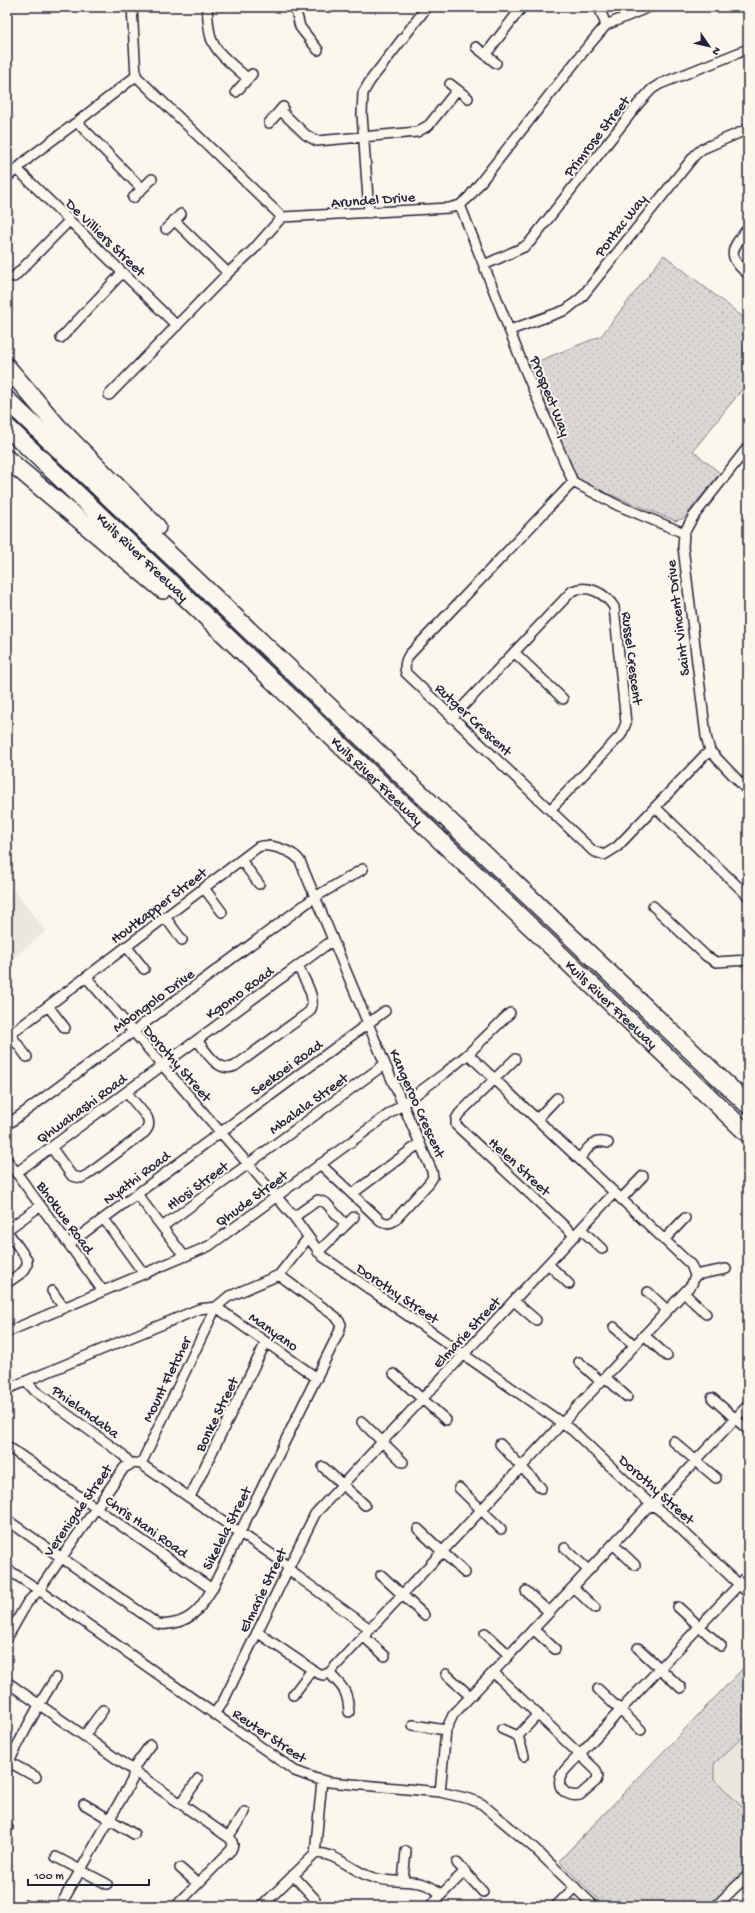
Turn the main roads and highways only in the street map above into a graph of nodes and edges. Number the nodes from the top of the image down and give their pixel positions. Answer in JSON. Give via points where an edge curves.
{"nodes":[{"id":1,"x":7,"y":367,"type":"edge"},
{"id":2,"x":7,"y":400,"type":"edge"},
{"id":3,"x":7,"y":427,"type":"edge"},
{"id":4,"x":7,"y":458,"type":"edge"},
{"id":5,"x":239,"y":620,"type":"junction"},
{"id":6,"x":223,"y":633,"type":"junction"},
{"id":7,"x":748,"y":1105,"type":"edge"},
{"id":8,"x":748,"y":1134,"type":"edge"}],
"edges":[{"from":1,"to":5,"type":"highway","via":[[58,427],[220,592]]},
{"from":2,"to":5,"type":"highway","name":"Kuils River Freeway"},
{"from":3,"to":6,"type":"highway","name":"Kuils River Freeway"},
{"from":4,"to":6,"type":"highway","via":[[176,601]]},
{"from":5,"to":7,"type":"highway","name":"Kuils River Freeway"},
{"from":6,"to":8,"type":"highway","name":"Kuils River Freeway"}]}
